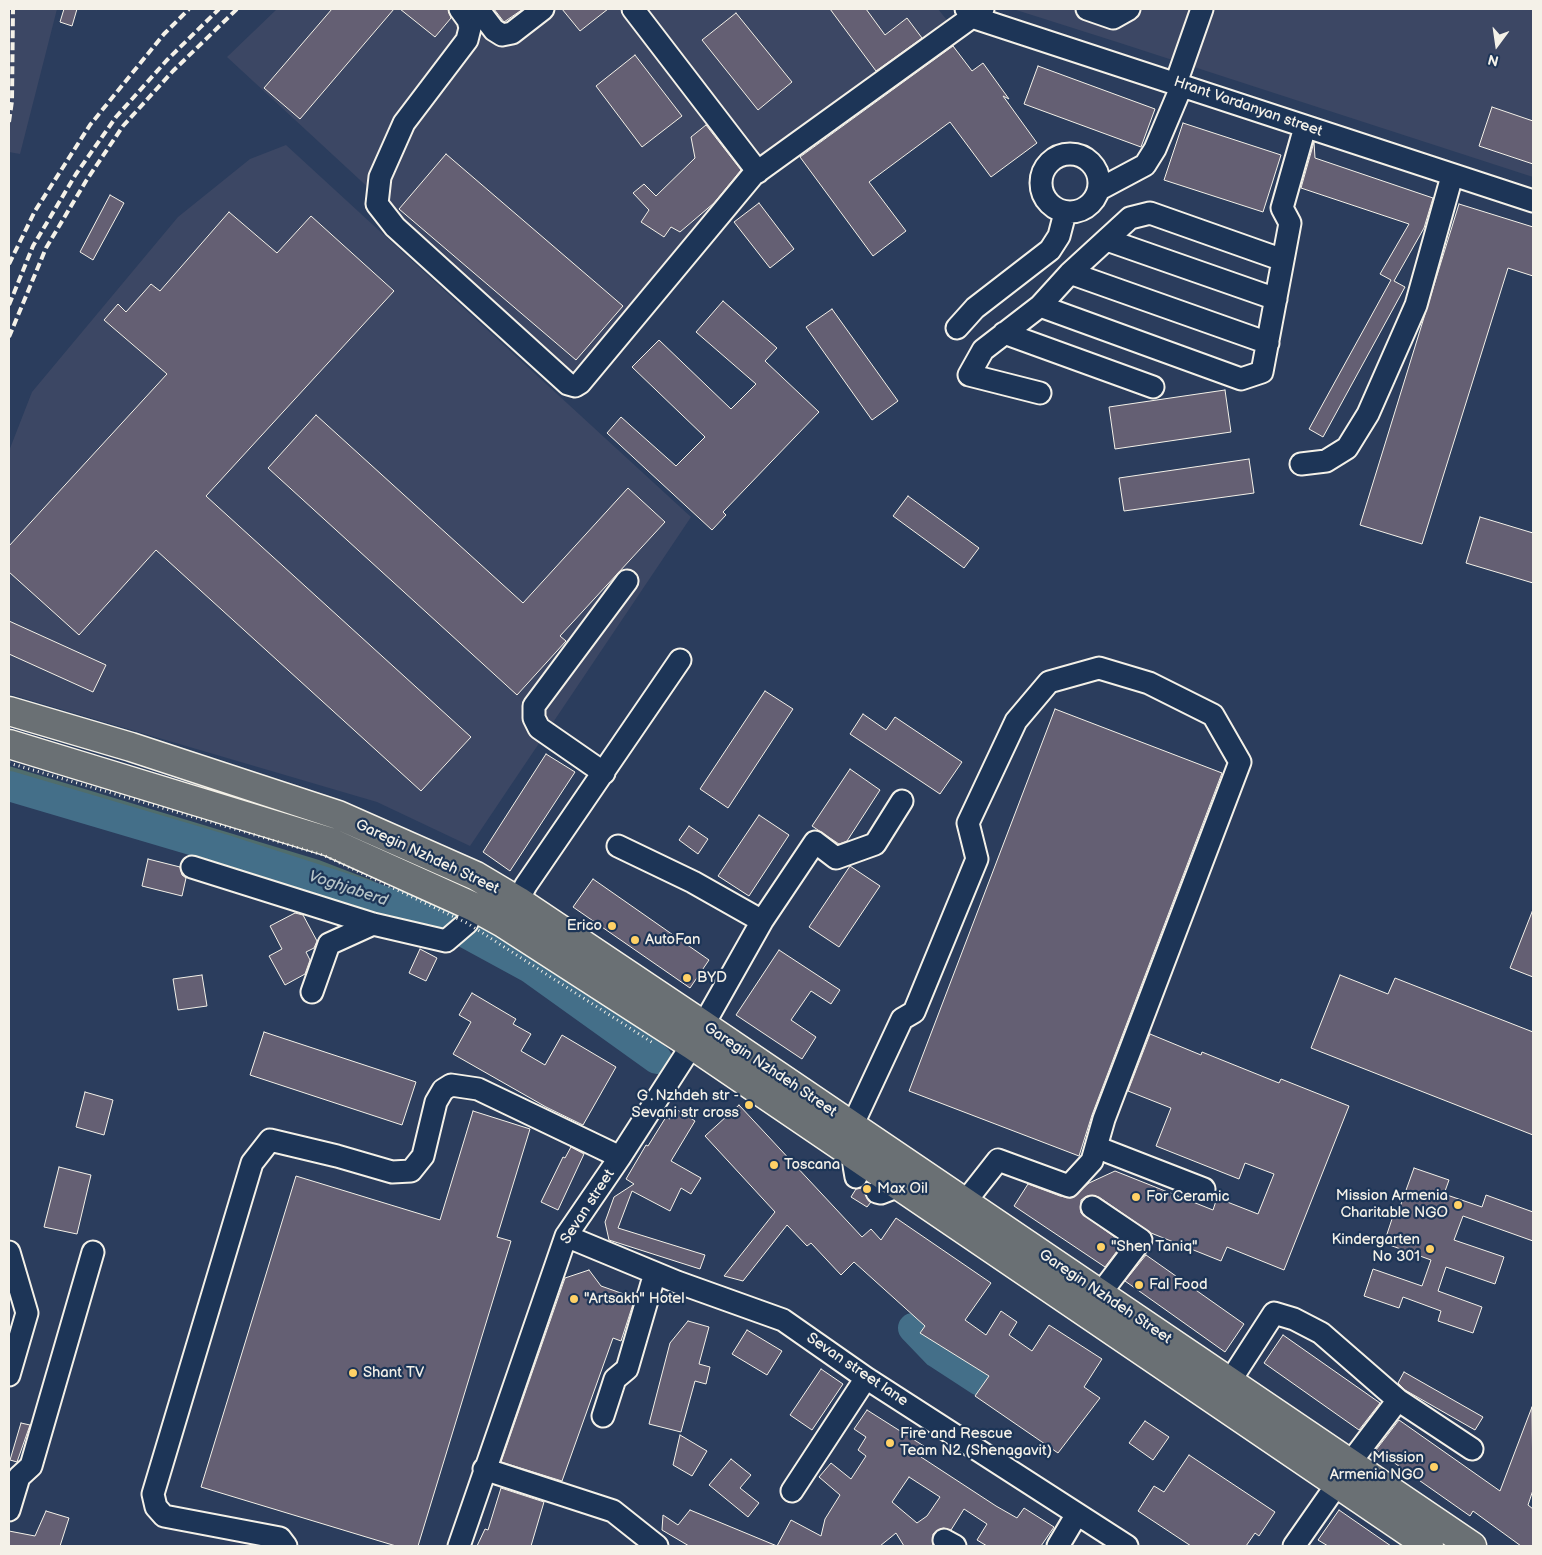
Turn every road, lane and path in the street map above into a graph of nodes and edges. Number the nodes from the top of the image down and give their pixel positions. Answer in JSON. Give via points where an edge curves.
{"nodes":[{"id":1,"x":460,"y":9,"type":"edge"},
{"id":2,"x":478,"y":9,"type":"edge"},
{"id":3,"x":543,"y":9,"type":"edge"},
{"id":4,"x":634,"y":9,"type":"edge"},
{"id":5,"x":1087,"y":9,"type":"edge"},
{"id":6,"x":1129,"y":9,"type":"edge"},
{"id":7,"x":1202,"y":9,"type":"edge"},
{"id":8,"x":974,"y":11,"type":"edge"},
{"id":9,"x":1179,"y":84,"type":"junction"},
{"id":10,"x":1305,"y":127,"type":"junction"},
{"id":11,"x":758,"y":172,"type":"junction"},
{"id":12,"x":1452,"y":176,"type":"junction"},
{"id":13,"x":1100,"y":189,"type":"junction"},
{"id":14,"x":1533,"y":201,"type":"edge"},
{"id":15,"x":1065,"y":213,"type":"junction"},
{"id":16,"x":1106,"y":240,"type":"junction"},
{"id":17,"x":1283,"y":260,"type":"junction"},
{"id":18,"x":1070,"y":273,"type":"junction"},
{"id":19,"x":1276,"y":299,"type":"junction"},
{"id":20,"x":1040,"y":306,"type":"junction"},
{"id":21,"x":958,"y":328,"type":"dead end"},
{"id":22,"x":1004,"y":333,"type":"junction"},
{"id":23,"x":1268,"y":343,"type":"junction"},
{"id":24,"x":1153,"y":387,"type":"dead end"},
{"id":25,"x":1040,"y":393,"type":"dead end"},
{"id":26,"x":1301,"y":464,"type":"dead end"},
{"id":27,"x":627,"y":581,"type":"dead end"},
{"id":28,"x":680,"y":660,"type":"dead end"},
{"id":29,"x":9,"y":711,"type":"edge"},
{"id":30,"x":9,"y":744,"type":"edge"},
{"id":31,"x":9,"y":763,"type":"edge"},
{"id":32,"x":604,"y":773,"type":"junction"},
{"id":33,"x":902,"y":801,"type":"dead end"},
{"id":34,"x":618,"y":846,"type":"dead end"},
{"id":35,"x":192,"y":867,"type":"dead end"},
{"id":36,"x":511,"y":912,"type":"junction"},
{"id":37,"x":468,"y":919,"type":"junction"},
{"id":38,"x":762,"y":921,"type":"junction"},
{"id":39,"x":373,"y":924,"type":"junction"},
{"id":40,"x":312,"y":992,"type":"dead end"},
{"id":41,"x":697,"y":1035,"type":"junction"},
{"id":42,"x":654,"y":1043,"type":"dead end"},
{"id":43,"x":852,"y":1126,"type":"junction"},
{"id":44,"x":1096,"y":1147,"type":"junction"},
{"id":45,"x":620,"y":1157,"type":"junction"},
{"id":46,"x":1204,"y":1189,"type":"dead end"},
{"id":47,"x":965,"y":1202,"type":"junction"},
{"id":48,"x":1092,"y":1207,"type":"dead end"},
{"id":49,"x":566,"y":1236,"type":"junction"},
{"id":50,"x":9,"y":1252,"type":"edge"},
{"id":51,"x":93,"y":1252,"type":"dead end"},
{"id":52,"x":655,"y":1273,"type":"junction"},
{"id":53,"x":1100,"y":1294,"type":"junction"},
{"id":54,"x":9,"y":1375,"type":"edge"},
{"id":55,"x":866,"y":1378,"type":"junction"},
{"id":56,"x":1230,"y":1381,"type":"junction"},
{"id":57,"x":1398,"y":1400,"type":"junction"},
{"id":58,"x":603,"y":1416,"type":"dead end"},
{"id":59,"x":1472,"y":1449,"type":"dead end"},
{"id":60,"x":484,"y":1469,"type":"junction"},
{"id":61,"x":1344,"y":1473,"type":"junction"},
{"id":62,"x":792,"y":1491,"type":"dead end"},
{"id":63,"x":9,"y":1510,"type":"edge"},
{"id":64,"x":1077,"y":1514,"type":"junction"},
{"id":65,"x":286,"y":1546,"type":"edge"},
{"id":66,"x":460,"y":1546,"type":"edge"},
{"id":67,"x":657,"y":1546,"type":"edge"},
{"id":68,"x":1058,"y":1546,"type":"edge"},
{"id":69,"x":1126,"y":1546,"type":"edge"},
{"id":70,"x":1294,"y":1546,"type":"edge"},
{"id":71,"x":1429,"y":1546,"type":"edge"},
{"id":72,"x":1472,"y":1546,"type":"edge"}],
"edges":[{"from":1,"to":11,"type":"street","via":[[470,28],[467,40],[404,123],[380,176],[377,204],[396,227],[568,384],[575,386],[580,383]]},
{"from":2,"to":3,"type":"street","via":[[502,35],[512,33]]},
{"from":4,"to":11,"type":"street"},
{"from":5,"to":6,"type":"street","via":[[1112,18]]},
{"from":7,"to":9,"type":"street"},
{"from":8,"to":9,"type":"street","name":"Hrant Vardanyan street"},
{"from":8,"to":11,"type":"street"},
{"from":9,"to":10,"type":"street","name":"Hrant Vardanyan street"},
{"from":9,"to":13,"type":"street","via":[[1155,149],[1145,165]]},
{"from":10,"to":12,"type":"street","name":"Hrant Vardanyan street"},
{"from":10,"to":17,"type":"street","via":[[1282,208],[1290,223]]},
{"from":12,"to":14,"type":"street","name":"Hrant Vardanyan street"},
{"from":12,"to":26,"type":"street","via":[[1416,305],[1368,414],[1347,448],[1326,461]]},
{"from":13,"to":15,"type":"street","via":[[1088,208]]},
{"from":13,"to":15,"type":"street","via":[[1095,166],[1089,162],[1075,153],[1053,158],[1040,178],[1045,201]]},
{"from":15,"to":21,"type":"street","via":[[1059,236],[1050,250],[974,308]]},
{"from":16,"to":17,"type":"street","via":[[1130,218],[1150,212]]},
{"from":16,"to":18,"type":"street"},
{"from":16,"to":19,"type":"street"},
{"from":17,"to":19,"type":"street"},
{"from":18,"to":20,"type":"street"},
{"from":18,"to":23,"type":"street"},
{"from":19,"to":23,"type":"street"},
{"from":20,"to":22,"type":"street"},
{"from":20,"to":23,"type":"street","via":[[1242,379],[1262,372]]},
{"from":22,"to":24,"type":"street"},
{"from":22,"to":25,"type":"street","via":[[983,350],[969,375]]},
{"from":27,"to":32,"type":"street","via":[[534,706],[534,718],[539,728]]},
{"from":28,"to":32,"type":"street"},
{"from":29,"to":36,"type":"main road","name":"Garegin Nzhdeh Street","via":[[338,815],[476,876]]},
{"from":30,"to":37,"type":"main road","name":"Garegin Nzhdeh Street","via":[[330,842]]},
{"from":31,"to":37,"type":"path","bridge":true,"via":[[324,855]]},
{"from":32,"to":36,"type":"street","via":[[526,885]]},
{"from":33,"to":38,"type":"street","name":"Sevan street","via":[[876,844],[836,858],[814,842]]},
{"from":34,"to":38,"type":"street","via":[[693,882]]},
{"from":35,"to":39,"type":"street"},
{"from":36,"to":37,"type":"main road","name":"Garegin Nzhdeh Street"},
{"from":36,"to":41,"type":"main road","name":"Garegin Nzhdeh Street"},
{"from":37,"to":39,"type":"street","via":[[446,941]]},
{"from":37,"to":42,"type":"path","bridge":true},
{"from":38,"to":41,"type":"street","name":"Sevan street"},
{"from":39,"to":40,"type":"street","via":[[329,944]]},
{"from":41,"to":43,"type":"main road","name":"Garegin Nzhdeh Street"},
{"from":41,"to":45,"type":"street","name":"Sevan street"},
{"from":41,"to":61,"type":"main road","name":"Garegin Nzhdeh Street","via":[[854,1165],[888,1189]]},
{"from":43,"to":44,"type":"street","via":[[902,1019],[914,1012],[977,859],[968,823],[1016,721],[1049,682],[1099,668],[1149,683],[1213,715],[1240,762]]},
{"from":43,"to":47,"type":"main road","name":"Garegin Nzhdeh Street"},
{"from":44,"to":46,"type":"street"},
{"from":44,"to":47,"type":"street","via":[[1092,1161],[1069,1186],[998,1160]]},
{"from":45,"to":49,"type":"street","name":"Sevan street"},
{"from":45,"to":65,"type":"street","via":[[478,1090],[451,1085],[443,1090],[436,1102],[424,1156],[412,1171],[392,1172],[270,1140],[252,1163],[153,1494],[156,1507],[164,1516],[280,1538]]},
{"from":47,"to":53,"type":"main road","name":"Garegin Nzhdeh Street"},
{"from":48,"to":53,"type":"street","via":[[1141,1240]]},
{"from":49,"to":52,"type":"street","name":"Sevan street lane"},
{"from":49,"to":60,"type":"street","name":"Sevan street"},
{"from":50,"to":54,"type":"street","via":[[27,1313]]},
{"from":51,"to":63,"type":"street","via":[[32,1466],[19,1477]]},
{"from":52,"to":55,"type":"street","name":"Sevan street lane","via":[[782,1320]]},
{"from":52,"to":58,"type":"street","via":[[627,1369],[615,1379]]},
{"from":53,"to":56,"type":"main road","name":"Garegin Nzhdeh Street"},
{"from":55,"to":62,"type":"street"},
{"from":55,"to":64,"type":"street","name":"Sevan street lane"},
{"from":56,"to":57,"type":"street","via":[[1274,1313],[1294,1319],[1321,1334]]},
{"from":56,"to":61,"type":"main road","name":"Garegin Nzhdeh Street"},
{"from":57,"to":59,"type":"street"},
{"from":57,"to":61,"type":"street"},
{"from":60,"to":66,"type":"street","name":"Sevan street"},
{"from":60,"to":67,"type":"street","via":[[613,1511]]},
{"from":61,"to":70,"type":"street"},
{"from":61,"to":71,"type":"main road","name":"Garegin Nzhdeh Street"},
{"from":61,"to":72,"type":"main road","name":"Garegin Nzhdeh Street"},
{"from":64,"to":68,"type":"street"},
{"from":64,"to":69,"type":"street","name":"Sevan street lane"}]}
